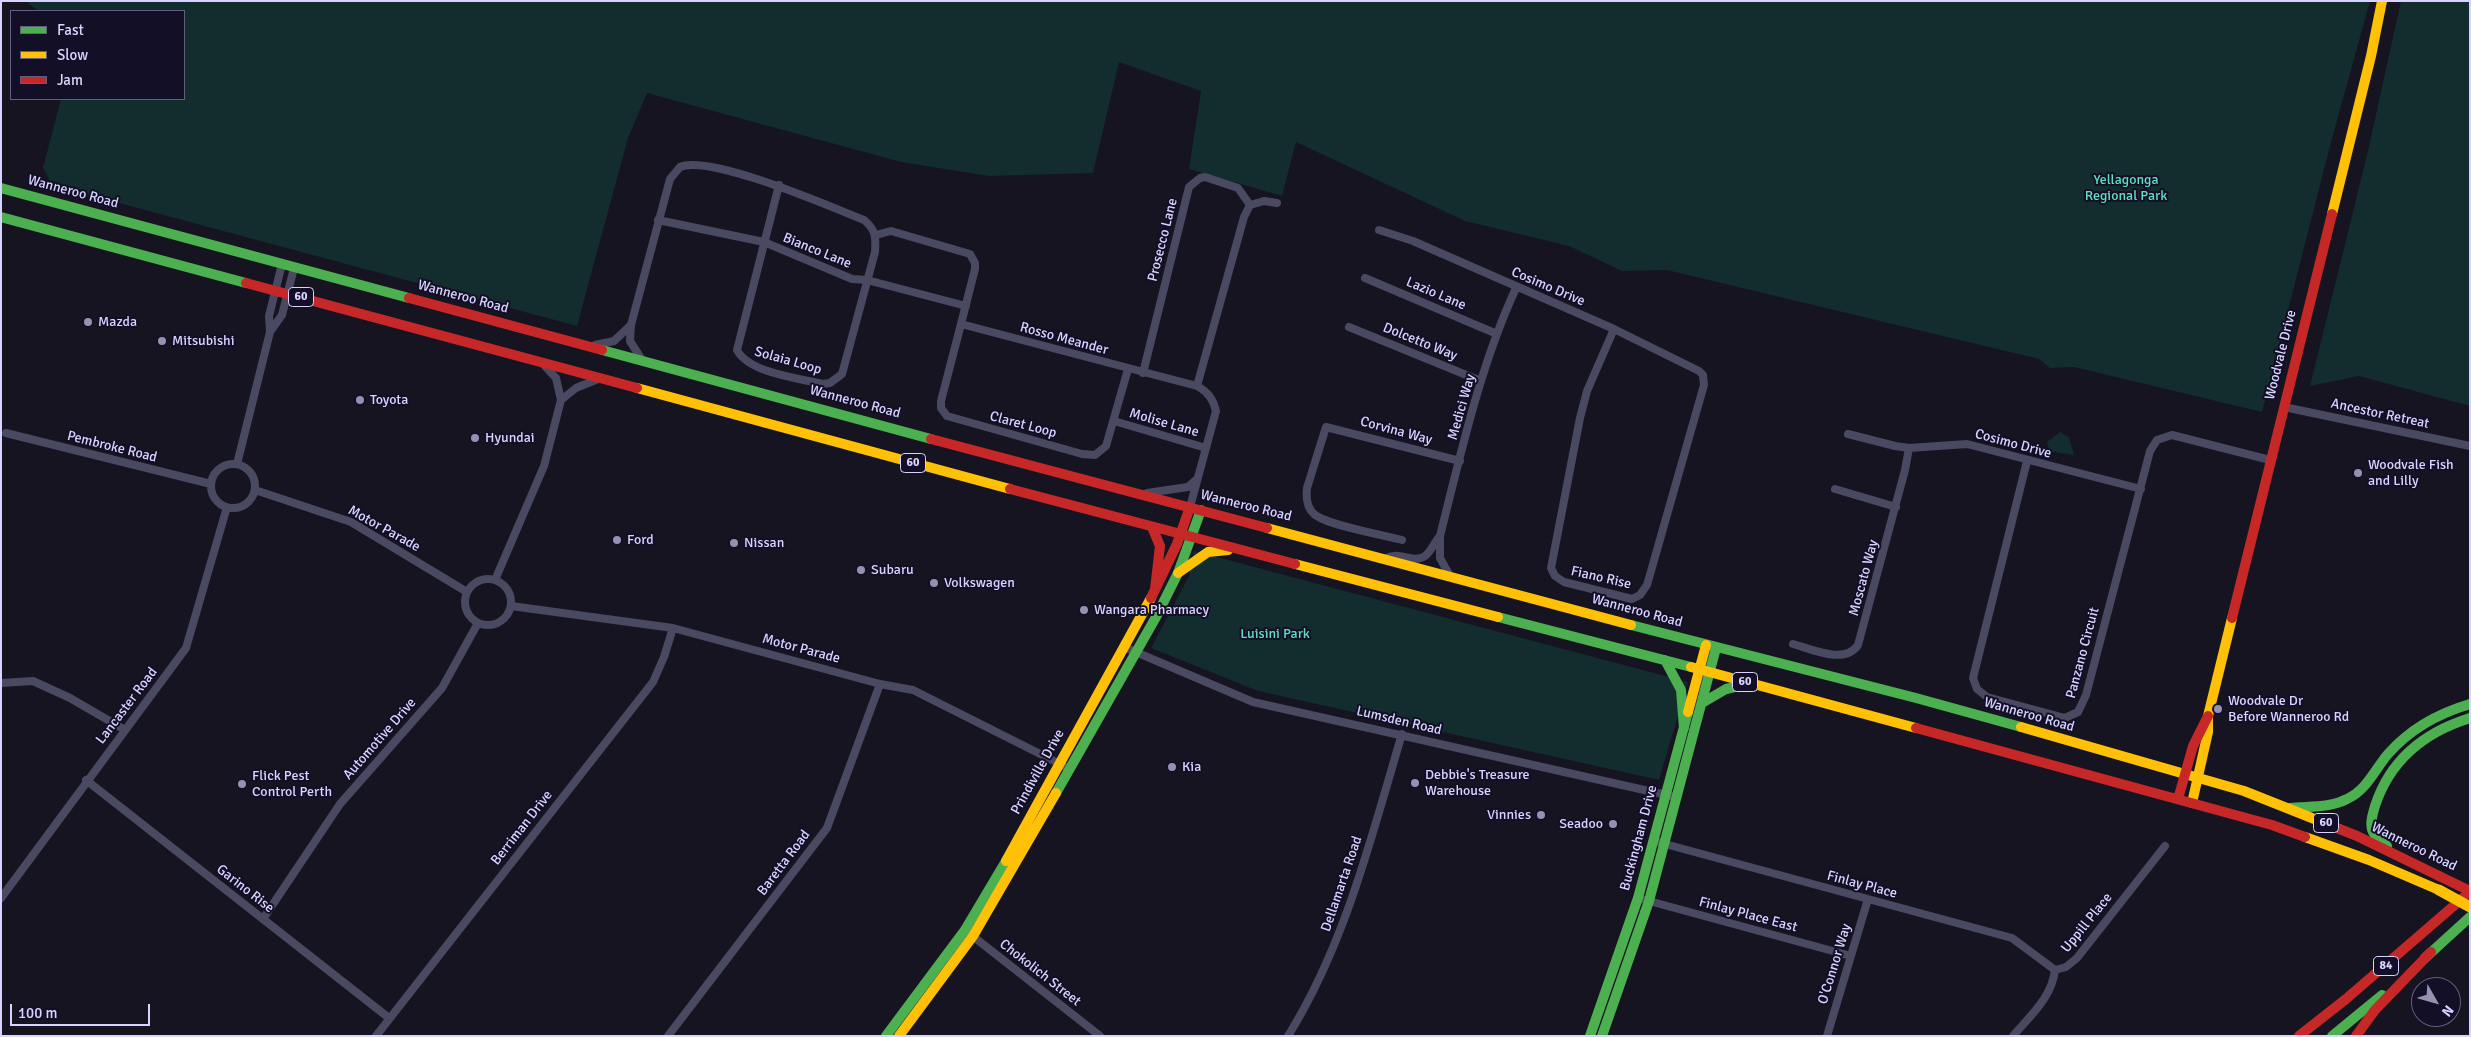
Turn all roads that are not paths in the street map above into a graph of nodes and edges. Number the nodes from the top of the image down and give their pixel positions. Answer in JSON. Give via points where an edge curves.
{"nodes":[{"id":1,"x":2382,"y":1,"type":"edge"},
{"id":2,"x":780,"y":185,"type":"junction"},
{"id":3,"x":1,"y":188,"type":"edge"},
{"id":4,"x":1277,"y":203,"type":"dead end"},
{"id":5,"x":1250,"y":206,"type":"junction"},
{"id":6,"x":1,"y":218,"type":"edge"},
{"id":7,"x":658,"y":220,"type":"junction"},
{"id":8,"x":1379,"y":230,"type":"dead end"},
{"id":9,"x":876,"y":235,"type":"junction"},
{"id":10,"x":764,"y":242,"type":"junction"},
{"id":11,"x":282,"y":264,"type":"junction"},
{"id":12,"x":294,"y":268,"type":"junction"},
{"id":13,"x":1364,"y":278,"type":"dead end"},
{"id":14,"x":867,"y":280,"type":"junction"},
{"id":15,"x":1516,"y":288,"type":"junction"},
{"id":16,"x":275,"y":290,"type":"junction"},
{"id":17,"x":287,"y":293,"type":"junction"},
{"id":18,"x":966,"y":306,"type":"junction"},
{"id":19,"x":961,"y":324,"type":"junction"},
{"id":20,"x":631,"y":325,"type":"junction"},
{"id":21,"x":1349,"y":327,"type":"dead end"},
{"id":22,"x":1614,"y":329,"type":"junction"},
{"id":23,"x":270,"y":332,"type":"junction"},
{"id":24,"x":1497,"y":334,"type":"junction"},
{"id":25,"x":591,"y":346,"type":"junction"},
{"id":26,"x":643,"y":360,"type":"junction"},
{"id":27,"x":542,"y":363,"type":"junction"},
{"id":28,"x":1128,"y":369,"type":"junction"},
{"id":29,"x":1143,"y":373,"type":"junction"},
{"id":30,"x":1703,"y":375,"type":"joint"},
{"id":31,"x":599,"y":379,"type":"junction"},
{"id":32,"x":1482,"y":381,"type":"junction"},
{"id":33,"x":1197,"y":386,"type":"junction"},
{"id":34,"x":561,"y":400,"type":"junction"},
{"id":35,"x":2284,"y":407,"type":"junction"},
{"id":36,"x":1114,"y":421,"type":"junction"},
{"id":37,"x":6,"y":433,"type":"dead end"},
{"id":38,"x":1848,"y":434,"type":"dead end"},
{"id":39,"x":2470,"y":446,"type":"edge"},
{"id":40,"x":1206,"y":448,"type":"junction"},
{"id":41,"x":1909,"y":448,"type":"junction"},
{"id":42,"x":2270,"y":460,"type":"junction"},
{"id":43,"x":1460,"y":461,"type":"junction"},
{"id":44,"x":2027,"y":461,"type":"junction"},
{"id":45,"x":237,"y":464,"type":"junction"},
{"id":46,"x":1198,"y":478,"type":"junction"},
{"id":47,"x":211,"y":484,"type":"junction"},
{"id":48,"x":1835,"y":489,"type":"dead end"},
{"id":49,"x":2141,"y":489,"type":"junction"},
{"id":50,"x":255,"y":490,"type":"junction"},
{"id":51,"x":1135,"y":493,"type":"junction"},
{"id":52,"x":1896,"y":506,"type":"junction"},
{"id":53,"x":227,"y":507,"type":"junction"},
{"id":54,"x":1196,"y":508,"type":"junction"},
{"id":55,"x":1152,"y":527,"type":"junction"},
{"id":56,"x":1187,"y":536,"type":"junction"},
{"id":57,"x":1440,"y":536,"type":"junction"},
{"id":58,"x":1402,"y":540,"type":"dead end"},
{"id":59,"x":1241,"y":550,"type":"junction"},
{"id":60,"x":1386,"y":558,"type":"junction"},
{"id":61,"x":1178,"y":572,"type":"junction"},
{"id":62,"x":1450,"y":576,"type":"junction"},
{"id":63,"x":496,"y":580,"type":"junction"},
{"id":64,"x":1155,"y":589,"type":"junction"},
{"id":65,"x":467,"y":592,"type":"junction"},
{"id":66,"x":511,"y":606,"type":"junction"},
{"id":67,"x":478,"y":623,"type":"junction"},
{"id":68,"x":673,"y":628,"type":"junction"},
{"id":69,"x":1793,"y":644,"type":"dead end"},
{"id":70,"x":1711,"y":646,"type":"junction"},
{"id":71,"x":1130,"y":649,"type":"junction"},
{"id":72,"x":1665,"y":660,"type":"junction"},
{"id":73,"x":1705,"y":671,"type":"junction"},
{"id":74,"x":1,"y":683,"type":"edge"},
{"id":75,"x":880,"y":684,"type":"junction"},
{"id":76,"x":1752,"y":684,"type":"junction"},
{"id":77,"x":1702,"y":704,"type":"junction"},
{"id":78,"x":2470,"y":704,"type":"edge"},
{"id":79,"x":2208,"y":716,"type":"junction"},
{"id":80,"x":2470,"y":718,"type":"edge"},
{"id":81,"x":1684,"y":728,"type":"junction"},
{"id":82,"x":125,"y":730,"type":"junction"},
{"id":83,"x":1402,"y":734,"type":"junction"},
{"id":84,"x":1064,"y":766,"type":"junction"},
{"id":85,"x":2184,"y":773,"type":"junction"},
{"id":86,"x":2198,"y":777,"type":"junction"},
{"id":87,"x":86,"y":780,"type":"junction"},
{"id":88,"x":1671,"y":796,"type":"junction"},
{"id":89,"x":2178,"y":799,"type":"junction"},
{"id":90,"x":2192,"y":803,"type":"junction"},
{"id":91,"x":2289,"y":808,"type":"junction"},
{"id":92,"x":1659,"y":842,"type":"junction"},
{"id":93,"x":2165,"y":846,"type":"dead end"},
{"id":94,"x":2391,"y":851,"type":"junction"},
{"id":95,"x":2470,"y":891,"type":"edge"},
{"id":96,"x":1,"y":898,"type":"edge"},
{"id":97,"x":1644,"y":899,"type":"junction"},
{"id":98,"x":1868,"y":899,"type":"junction"},
{"id":99,"x":2470,"y":907,"type":"edge"},
{"id":100,"x":2470,"y":917,"type":"edge"},
{"id":101,"x":263,"y":919,"type":"junction"},
{"id":102,"x":969,"y":933,"type":"junction"},
{"id":103,"x":2431,"y":952,"type":"junction"},
{"id":104,"x":1850,"y":956,"type":"junction"},
{"id":105,"x":2055,"y":970,"type":"junction"},
{"id":106,"x":390,"y":1018,"type":"junction"},
{"id":107,"x":376,"y":1036,"type":"edge"},
{"id":108,"x":668,"y":1036,"type":"edge"},
{"id":109,"x":886,"y":1036,"type":"edge"},
{"id":110,"x":899,"y":1036,"type":"edge"},
{"id":111,"x":1100,"y":1036,"type":"edge"},
{"id":112,"x":1288,"y":1036,"type":"edge"},
{"id":113,"x":1590,"y":1036,"type":"edge"},
{"id":114,"x":1602,"y":1036,"type":"edge"},
{"id":115,"x":1827,"y":1036,"type":"edge"},
{"id":116,"x":2013,"y":1036,"type":"edge"},
{"id":117,"x":2299,"y":1036,"type":"edge"},
{"id":118,"x":2332,"y":1036,"type":"edge"},
{"id":119,"x":2356,"y":1036,"type":"edge"}],
"edges":[{"from":1,"to":35,"type":"main road","name":"Woodvale Drive"},
{"from":2,"to":7,"type":"street","via":[[699,164],[686,165],[674,172],[670,179]]},
{"from":2,"to":9,"type":"street","via":[[864,220]]},
{"from":2,"to":10,"type":"street","name":"Solaia Loop"},
{"from":3,"to":11,"type":"main road","name":"Wanneroo Road","number":"60"},
{"from":4,"to":5,"type":"street","via":[[1264,201]]},
{"from":5,"to":29,"type":"street","name":"Prosecco Lane","via":[[1240,190],[1230,185],[1200,178],[1189,187]]},
{"from":5,"to":33,"type":"street"},
{"from":6,"to":16,"type":"main road","number":"60"},
{"from":7,"to":10,"type":"street","name":"Bianco Lane"},
{"from":7,"to":20,"type":"street"},
{"from":8,"to":15,"type":"street","name":"Cosimo Drive","via":[[1413,241]]},
{"from":9,"to":14,"type":"street","name":"Solaia Loop"},
{"from":9,"to":18,"type":"street","via":[[891,231],[970,254],[975,269]]},
{"from":10,"to":14,"type":"street","name":"Bianco Lane","via":[[852,279]]},
{"from":10,"to":14,"type":"street","name":"Solaia Loop","via":[[737,350],[741,358],[756,368],[822,384],[836,380],[842,374]]},
{"from":11,"to":12,"type":"main road","name":"Wanneroo Road","number":"60"},
{"from":11,"to":16,"type":"street"},
{"from":12,"to":17,"type":"street"},
{"from":12,"to":25,"type":"main road","name":"Wanneroo Road","number":"60"},
{"from":13,"to":24,"type":"street","name":"Lazio Lane"},
{"from":14,"to":18,"type":"street","name":"Bianco Lane"},
{"from":15,"to":22,"type":"street","name":"Cosimo Drive"},
{"from":15,"to":24,"type":"street","name":"Medici Way"},
{"from":16,"to":17,"type":"main road","number":"60"},
{"from":16,"to":23,"type":"street","via":[[269,316]]},
{"from":17,"to":23,"type":"street","via":[[282,317]]},
{"from":17,"to":27,"type":"main road","number":"60"},
{"from":18,"to":19,"type":"street"},
{"from":19,"to":28,"type":"street","name":"Rosso Meander"},
{"from":19,"to":36,"type":"street","name":"Claret Loop","via":[[941,401],[941,408],[947,416],[1090,455],[1101,452],[1106,446]]},
{"from":20,"to":25,"type":"street","via":[[614,341]]},
{"from":20,"to":26,"type":"street","via":[[630,341]]},
{"from":21,"to":32,"type":"street","name":"Dolcetto Way"},
{"from":22,"to":30,"type":"street","name":"Cosimo Drive"},
{"from":22,"to":30,"type":"street","name":"Fiano Rise","via":[[1587,392],[1572,453],[1562,518],[1551,561],[1555,576],[1564,582],[1627,600],[1636,598],[1645,590],[1704,385]]},
{"from":23,"to":45,"type":"street"},
{"from":24,"to":32,"type":"street","name":"Medici Way"},
{"from":25,"to":26,"type":"main road","name":"Wanneroo Road","number":"60"},
{"from":26,"to":51,"type":"main road","name":"Wanneroo Road","number":"60"},
{"from":27,"to":31,"type":"main road","number":"60"},
{"from":27,"to":34,"type":"street","via":[[556,378]]},
{"from":28,"to":29,"type":"street","name":"Rosso Meander"},
{"from":28,"to":36,"type":"street","name":"Claret Loop"},
{"from":29,"to":33,"type":"street","name":"Rosso Meander"},
{"from":31,"to":34,"type":"street","via":[[576,388]]},
{"from":31,"to":55,"type":"main road","number":"60"},
{"from":32,"to":43,"type":"street","name":"Medici Way"},
{"from":33,"to":40,"type":"street","via":[[1210,396],[1216,411]]},
{"from":34,"to":63,"type":"street","via":[[544,466]]},
{"from":35,"to":39,"type":"street","name":"Ancestor Retreat"},
{"from":35,"to":42,"type":"main road","name":"Woodvale Drive"},
{"from":36,"to":40,"type":"street","name":"Molise Lane"},
{"from":37,"to":47,"type":"street","name":"Pembroke Road"},
{"from":38,"to":41,"type":"street","name":"Cosimo Drive"},
{"from":40,"to":46,"type":"street"},
{"from":41,"to":44,"type":"street","name":"Cosimo Drive","via":[[1967,444]]},
{"from":41,"to":52,"type":"street","name":"Moscato Way"},
{"from":42,"to":49,"type":"street","name":"Panzano Circuit","via":[[2180,436],[2164,436],[2150,451]]},
{"from":42,"to":79,"type":"main road","name":"Woodvale Drive"},
{"from":43,"to":57,"type":"street","name":"Medici Way"},
{"from":43,"to":58,"type":"street","name":"Corvina Way","via":[[1326,426],[1307,488],[1310,510],[1324,520]]},
{"from":44,"to":49,"type":"street","name":"Cosimo Drive"},
{"from":44,"to":49,"type":"street","name":"Panzano Circuit","via":[[1973,678],[1977,689],[1987,697],[2064,718],[2072,716],[2082,706]]},
{"from":45,"to":47,"type":"street","via":[[223,467]]},
{"from":45,"to":50,"type":"street","via":[[249,470]]},
{"from":46,"to":51,"type":"street","via":[[1188,487]]},
{"from":46,"to":54,"type":"street"},
{"from":47,"to":53,"type":"street","via":[[215,498]]},
{"from":48,"to":52,"type":"street"},
{"from":50,"to":53,"type":"street","via":[[241,507]]},
{"from":50,"to":65,"type":"street","name":"Motor Parade","via":[[351,522]]},
{"from":51,"to":54,"type":"main road","name":"Wanneroo Road","number":"60"},
{"from":52,"to":69,"type":"street","name":"Moscato Way","via":[[1856,649],[1838,655]]},
{"from":53,"to":82,"type":"street","name":"Lancaster Road","via":[[186,648]]},
{"from":54,"to":56,"type":"main road","name":"Prindiville Drive"},
{"from":54,"to":60,"type":"main road","name":"Wanneroo Road","number":"60"},
{"from":55,"to":56,"type":"main road","number":"60"},
{"from":55,"to":64,"type":"main road","via":[[1160,546]]},
{"from":56,"to":59,"type":"main road","number":"60"},
{"from":56,"to":61,"type":"main road","name":"Prindiville Drive"},
{"from":56,"to":64,"type":"main road","name":"Prindiville Drive"},
{"from":57,"to":60,"type":"street","name":"Medici Way","via":[[1427,555],[1419,558],[1397,554]]},
{"from":57,"to":62,"type":"street","name":"Medici Way","via":[[1440,558]]},
{"from":59,"to":61,"type":"main road","via":[[1208,552]]},
{"from":59,"to":72,"type":"main road","number":"60"},
{"from":60,"to":62,"type":"main road","name":"Wanneroo Road","number":"60"},
{"from":61,"to":71,"type":"main road","name":"Prindiville Drive"},
{"from":62,"to":70,"type":"main road","name":"Wanneroo Road","number":"60"},
{"from":63,"to":65,"type":"street","via":[[479,581]]},
{"from":63,"to":66,"type":"street","via":[[508,590]]},
{"from":64,"to":71,"type":"main road","name":"Prindiville Drive"},
{"from":65,"to":67,"type":"street","via":[[466,610]]},
{"from":66,"to":67,"type":"street","via":[[508,614],[494,624]]},
{"from":66,"to":68,"type":"street","name":"Motor Parade"},
{"from":67,"to":101,"type":"street","name":"Automotive Drive","via":[[442,688],[340,804]]},
{"from":68,"to":75,"type":"street","name":"Motor Parade"},
{"from":68,"to":106,"type":"street","name":"Berriman Drive","via":[[653,682]]},
{"from":70,"to":73,"type":"main road","name":"Buckingham Drive"},
{"from":70,"to":85,"type":"main road","name":"Wanneroo Road","number":"60","via":[[1916,698]]},
{"from":71,"to":83,"type":"street","name":"Lumsden Road","via":[[1253,702]]},
{"from":71,"to":84,"type":"main road","name":"Prindiville Drive"},
{"from":72,"to":73,"type":"main road","number":"60"},
{"from":72,"to":81,"type":"main road","via":[[1682,690]]},
{"from":73,"to":76,"type":"main road","number":"60"},
{"from":73,"to":77,"type":"main road","name":"Buckingham Drive"},
{"from":73,"to":81,"type":"main road","name":"Buckingham Drive"},
{"from":74,"to":82,"type":"street","via":[[33,681]]},
{"from":75,"to":84,"type":"street","name":"Motor Parade","via":[[913,690]]},
{"from":75,"to":108,"type":"street","name":"Baretta Road","via":[[827,828]]},
{"from":76,"to":77,"type":"main road","via":[[1726,689]]},
{"from":76,"to":89,"type":"main road","number":"60"},
{"from":77,"to":88,"type":"main road","name":"Buckingham Drive"},
{"from":78,"to":91,"type":"main road","via":[[2440,714],[2404,738],[2390,751],[2360,792],[2331,804]]},
{"from":79,"to":85,"type":"main road","name":"Woodvale Drive","via":[[2198,730]]},
{"from":79,"to":86,"type":"main road","name":"Woodvale Drive","via":[[2208,732]]},
{"from":80,"to":94,"type":"main road","via":[[2452,723],[2426,737],[2390,773],[2378,796],[2372,826],[2373,832]]},
{"from":81,"to":88,"type":"main road","name":"Buckingham Drive"},
{"from":82,"to":87,"type":"street","name":"Lancaster Road"},
{"from":83,"to":88,"type":"street","name":"Lumsden Road"},
{"from":83,"to":112,"type":"street","name":"Dellamarta Road","via":[[1347,914],[1322,976]]},
{"from":84,"to":102,"type":"main road","name":"Prindiville Drive"},
{"from":85,"to":86,"type":"main road","name":"Wanneroo Road","number":"60"},
{"from":85,"to":89,"type":"main road","name":"Woodvale Drive"},
{"from":86,"to":90,"type":"main road","name":"Woodvale Drive"},
{"from":86,"to":91,"type":"main road","name":"Wanneroo Road","number":"60"},
{"from":87,"to":96,"type":"street","name":"Lancaster Road"},
{"from":87,"to":101,"type":"street","name":"Garino Rise"},
{"from":88,"to":92,"type":"main road","name":"Buckingham Drive"},
{"from":89,"to":90,"type":"main road","number":"60"},
{"from":90,"to":99,"type":"main road","number":"60","bridge":true,"via":[[2297,832],[2438,890]]},
{"from":91,"to":94,"type":"main road","name":"Wanneroo Road","number":"60"},
{"from":92,"to":97,"type":"main road","name":"Buckingham Drive"},
{"from":92,"to":98,"type":"street","name":"Finlay Place"},
{"from":93,"to":105,"type":"street","name":"Uppill Place","via":[[2077,958],[2066,967]]},
{"from":94,"to":95,"type":"main road","name":"Wanneroo Road","number":"60"},
{"from":95,"to":117,"type":"main road","number":"84"},
{"from":97,"to":104,"type":"street","name":"Finlay Place East"},
{"from":97,"to":113,"type":"main road","name":"Buckingham Drive"},
{"from":97,"to":114,"type":"main road","name":"Buckingham Drive"},
{"from":98,"to":104,"type":"street","name":"O'Connor Way"},
{"from":98,"to":105,"type":"street","name":"Finlay Place","via":[[2012,938]]},
{"from":100,"to":103,"type":"main road","number":"84"},
{"from":101,"to":106,"type":"street","name":"Garino Rise"},
{"from":102,"to":109,"type":"main road","name":"Prindiville Drive"},
{"from":102,"to":110,"type":"main road","name":"Prindiville Drive"},
{"from":102,"to":111,"type":"street","name":"Chokolich Street"},
{"from":103,"to":118,"type":"main road","number":"84"},
{"from":103,"to":119,"type":"main road","via":[[2375,1010]]},
{"from":104,"to":115,"type":"street","name":"O'Connor Way"},
{"from":105,"to":116,"type":"street","name":"Uppill Place","via":[[2049,994]]},
{"from":106,"to":107,"type":"street","name":"Berriman Drive"}]}
